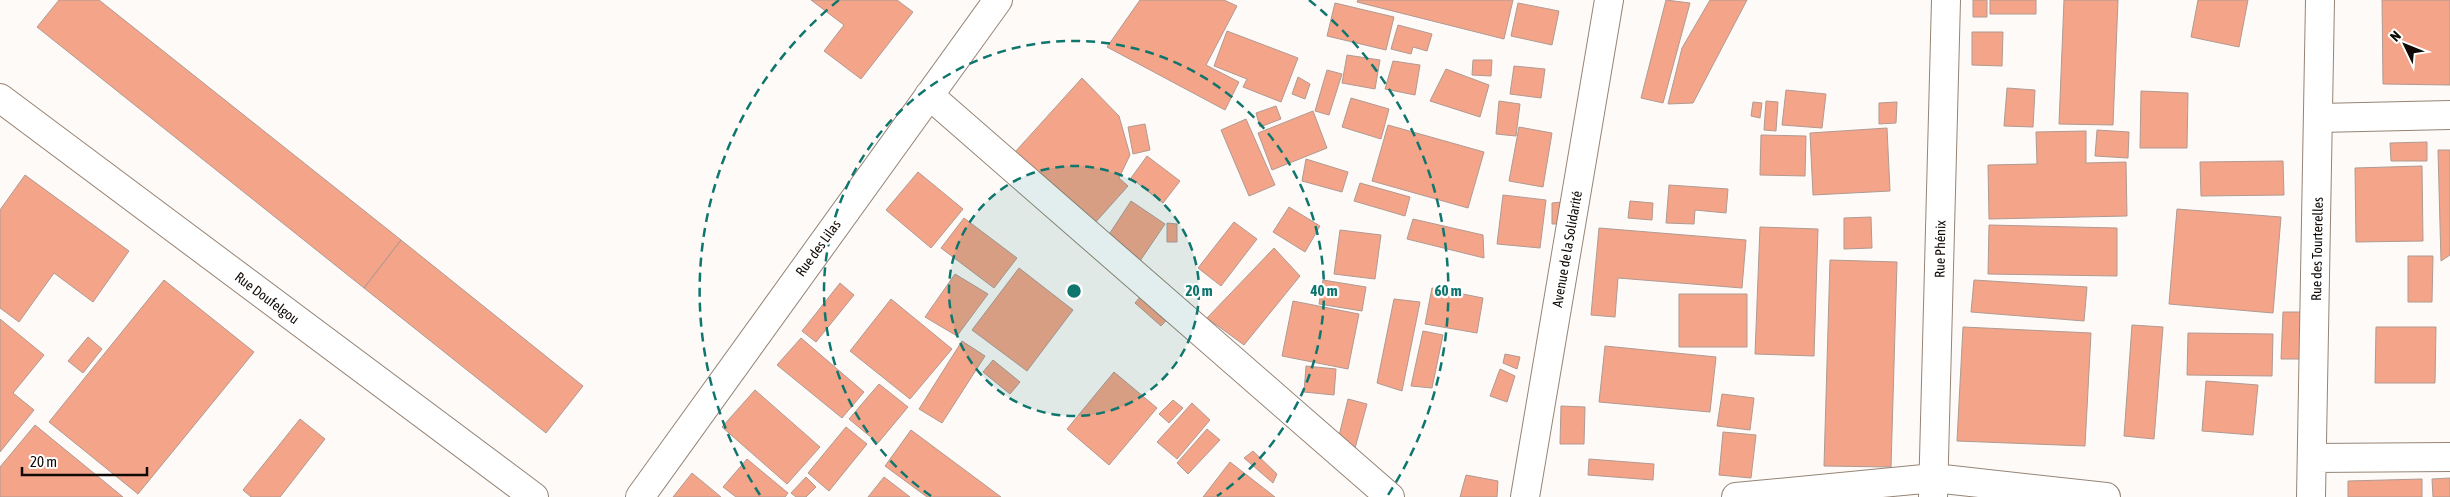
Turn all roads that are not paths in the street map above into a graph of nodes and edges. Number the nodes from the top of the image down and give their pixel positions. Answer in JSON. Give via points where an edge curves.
{"nodes":[{"id":1,"x":998,"y":0,"type":"edge"},
{"id":2,"x":1609,"y":0,"type":"edge"},
{"id":3,"x":1946,"y":0,"type":"edge"},
{"id":4,"x":2320,"y":0,"type":"edge"},
{"id":5,"x":929,"y":95,"type":"junction"},
{"id":6,"x":0,"y":98,"type":"edge"},
{"id":7,"x":2450,"y":114,"type":"edge"},
{"id":8,"x":2319,"y":118,"type":"junction"},
{"id":9,"x":2450,"y":457,"type":"edge"},
{"id":10,"x":2313,"y":458,"type":"junction"},
{"id":11,"x":1934,"y":487,"type":"edge"},
{"id":12,"x":534,"y":497,"type":"edge"},
{"id":13,"x":640,"y":497,"type":"edge"},
{"id":14,"x":1390,"y":497,"type":"edge"},
{"id":15,"x":1525,"y":497,"type":"edge"},
{"id":16,"x":1736,"y":497,"type":"edge"},
{"id":17,"x":2106,"y":497,"type":"edge"},
{"id":18,"x":2311,"y":497,"type":"edge"}],
"edges":[{"from":1,"to":5,"type":"street","name":"Rue des Lilas"},
{"from":2,"to":15,"type":"street","name":"Avenue de la Solidarité"},
{"from":3,"to":11,"type":"street","name":"Rue Phénix"},
{"from":4,"to":8,"type":"street","name":"Rue des Tourterelles"},
{"from":5,"to":13,"type":"street","name":"Rue des Lilas"},
{"from":5,"to":14,"type":"street"},
{"from":6,"to":12,"type":"street","name":"Rue Doufelgou"},
{"from":7,"to":8,"type":"street"},
{"from":8,"to":10,"type":"street","name":"Rue des Tourterelles"},
{"from":9,"to":10,"type":"street"},
{"from":10,"to":18,"type":"street","name":"Rue des Tourterelles"},
{"from":11,"to":16,"type":"street"},
{"from":11,"to":17,"type":"street"}]}
